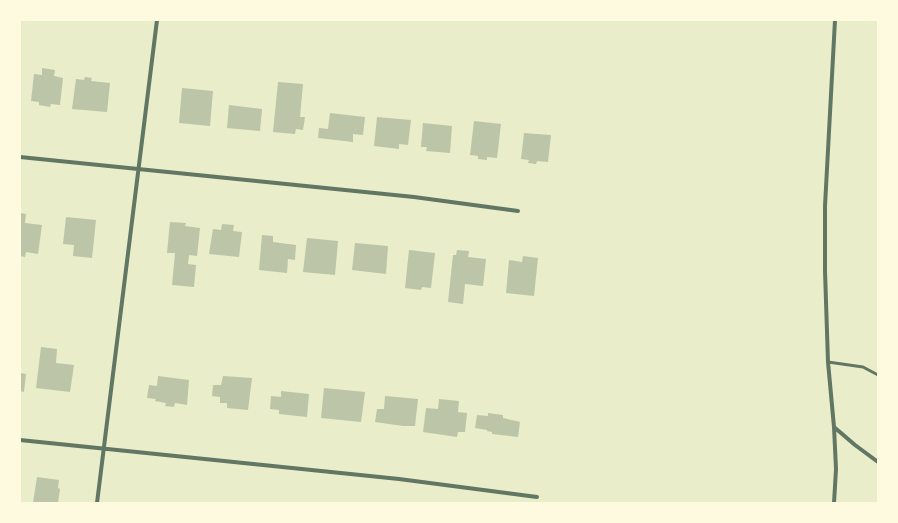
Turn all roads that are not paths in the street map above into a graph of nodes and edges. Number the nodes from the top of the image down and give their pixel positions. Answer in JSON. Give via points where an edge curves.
{"nodes":[{"id":1,"x":157,"y":20,"type":"edge"},
{"id":2,"x":835,"y":20,"type":"edge"},
{"id":3,"x":20,"y":157,"type":"edge"},
{"id":4,"x":139,"y":168,"type":"junction"},
{"id":5,"x":518,"y":211,"type":"dead end"},
{"id":6,"x":828,"y":362,"type":"junction"},
{"id":7,"x":878,"y":375,"type":"edge"},
{"id":8,"x":834,"y":427,"type":"junction"},
{"id":9,"x":20,"y":440,"type":"edge"},
{"id":10,"x":104,"y":449,"type":"junction"},
{"id":11,"x":878,"y":462,"type":"edge"},
{"id":12,"x":537,"y":497,"type":"dead end"},
{"id":13,"x":97,"y":503,"type":"edge"},
{"id":14,"x":834,"y":503,"type":"edge"}],
"edges":[{"from":1,"to":4,"type":"street"},
{"from":2,"to":6,"type":"street","via":[[825,206]]},
{"from":3,"to":4,"type":"street"},
{"from":4,"to":5,"type":"street","via":[[407,196]]},
{"from":4,"to":10,"type":"street"},
{"from":6,"to":7,"type":"lane","via":[[863,367]]},
{"from":6,"to":8,"type":"street"},
{"from":8,"to":11,"type":"street"},
{"from":8,"to":14,"type":"street"},
{"from":9,"to":10,"type":"street"},
{"from":10,"to":12,"type":"street","via":[[399,479]]},
{"from":10,"to":13,"type":"street"}]}
